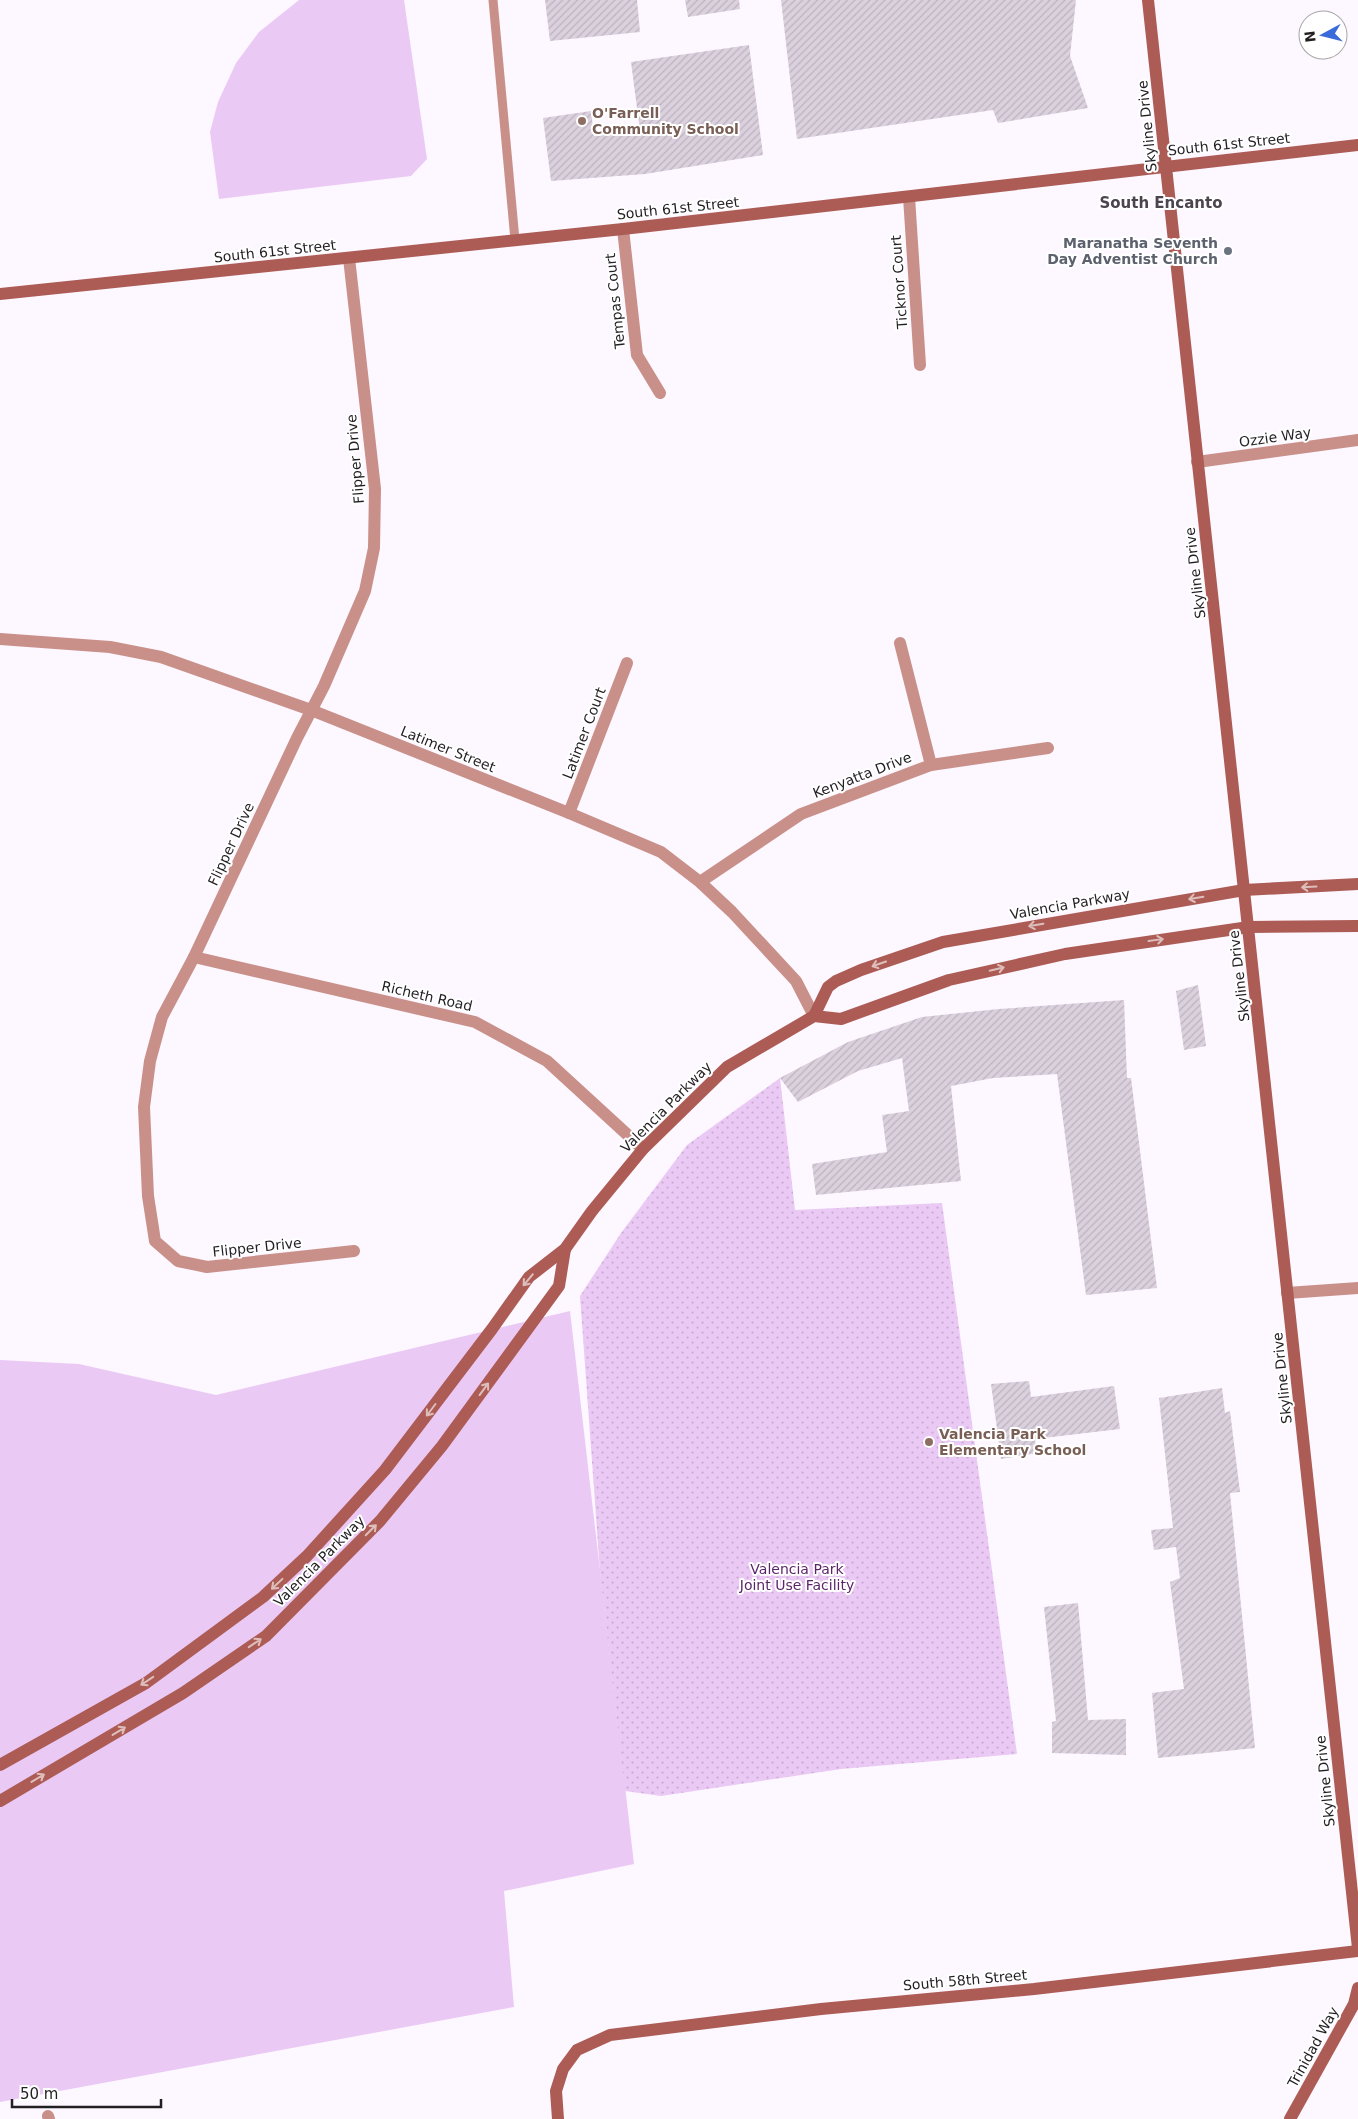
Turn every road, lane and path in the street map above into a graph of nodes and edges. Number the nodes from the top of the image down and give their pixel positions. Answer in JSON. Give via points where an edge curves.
{"nodes":[{"id":1,"x":493,"y":0,"type":"edge"},
{"id":2,"x":1148,"y":0,"type":"edge"},
{"id":3,"x":1358,"y":145,"type":"edge"},
{"id":4,"x":1167,"y":166,"type":"junction"},
{"id":5,"x":909,"y":197,"type":"junction"},
{"id":6,"x":622,"y":229,"type":"junction"},
{"id":7,"x":515,"y":240,"type":"junction"},
{"id":8,"x":350,"y":258,"type":"junction"},
{"id":9,"x":0,"y":294,"type":"edge"},
{"id":10,"x":920,"y":365,"type":"dead end"},
{"id":11,"x":660,"y":393,"type":"dead end"},
{"id":12,"x":1358,"y":440,"type":"edge"},
{"id":13,"x":1197,"y":462,"type":"junction"},
{"id":14,"x":0,"y":638,"type":"edge"},
{"id":15,"x":900,"y":643,"type":"dead end"},
{"id":16,"x":627,"y":663,"type":"dead end"},
{"id":17,"x":311,"y":710,"type":"junction"},
{"id":18,"x":1048,"y":748,"type":"dead end"},
{"id":19,"x":931,"y":765,"type":"junction"},
{"id":20,"x":569,"y":813,"type":"junction"},
{"id":21,"x":700,"y":882,"type":"junction"},
{"id":22,"x":1358,"y":884,"type":"edge"},
{"id":23,"x":1244,"y":890,"type":"junction"},
{"id":24,"x":1248,"y":926,"type":"junction"},
{"id":25,"x":1358,"y":926,"type":"edge"},
{"id":26,"x":194,"y":957,"type":"junction"},
{"id":27,"x":814,"y":1016,"type":"junction"},
{"id":28,"x":643,"y":1149,"type":"junction"},
{"id":29,"x":565,"y":1249,"type":"junction"},
{"id":30,"x":354,"y":1251,"type":"dead end"},
{"id":31,"x":1358,"y":1288,"type":"edge"},
{"id":32,"x":1287,"y":1293,"type":"junction"},
{"id":33,"x":0,"y":1765,"type":"edge"},
{"id":34,"x":0,"y":1801,"type":"edge"},
{"id":35,"x":1358,"y":1950,"type":"edge"},
{"id":36,"x":1358,"y":1988,"type":"edge"},
{"id":37,"x":558,"y":2119,"type":"edge"},
{"id":38,"x":1290,"y":2119,"type":"edge"}],
"edges":[{"from":1,"to":7,"type":"lane"},
{"from":2,"to":4,"type":"main road","name":"Skyline Drive"},
{"from":3,"to":4,"type":"main road","name":"South 61st Street"},
{"from":4,"to":5,"type":"main road","name":"South 61st Street"},
{"from":4,"to":13,"type":"main road","name":"Skyline Drive"},
{"from":5,"to":6,"type":"main road","name":"South 61st Street"},
{"from":5,"to":10,"type":"street","name":"Ticknor Court"},
{"from":6,"to":7,"type":"main road","name":"South 61st Street"},
{"from":6,"to":11,"type":"street","name":"Tempas Court","via":[[637,356]]},
{"from":7,"to":8,"type":"main road","name":"South 61st Street"},
{"from":8,"to":9,"type":"main road","name":"South 61st Street"},
{"from":8,"to":17,"type":"street","name":"Flipper Drive","via":[[375,489],[374,548],[365,591],[351,628]]},
{"from":12,"to":13,"type":"street","name":"Ozzie Way"},
{"from":13,"to":23,"type":"main road","name":"Skyline Drive"},
{"from":14,"to":17,"type":"street","name":"Latimer Street","via":[[110,647],[161,657]]},
{"from":15,"to":19,"type":"street","name":"Kenyatta Drive"},
{"from":16,"to":20,"type":"street","name":"Latimer Court"},
{"from":17,"to":20,"type":"street","name":"Latimer Street"},
{"from":17,"to":26,"type":"street","name":"Flipper Drive"},
{"from":18,"to":19,"type":"street"},
{"from":19,"to":21,"type":"street","name":"Kenyatta Drive","via":[[801,814]]},
{"from":20,"to":21,"type":"street","name":"Latimer Street","via":[[661,852]]},
{"from":21,"to":27,"type":"street","name":"Latimer Street","via":[[796,981]]},
{"from":22,"to":23,"type":"main road","name":"Valencia Parkway","one_way":true},
{"from":23,"to":24,"type":"main road","name":"Skyline Drive"},
{"from":23,"to":27,"type":"main road","name":"Valencia Parkway","one_way":true,"via":[[943,942],[836,982],[828,987]]},
{"from":24,"to":25,"type":"main road"},
{"from":27,"to":24,"type":"main road","one_way":true,"via":[[841,1019],[949,980],[1065,954]]},
{"from":24,"to":32,"type":"main road","name":"Skyline Drive"},
{"from":26,"to":28,"type":"street","name":"Richeth Road","via":[[475,1022],[547,1061]]},
{"from":26,"to":30,"type":"street","name":"Flipper Drive","via":[[162,1017],[150,1061],[144,1107],[148,1196],[155,1241],[178,1261],[207,1267]]},
{"from":27,"to":28,"type":"main road","name":"Valencia Parkway","via":[[727,1067]]},
{"from":28,"to":29,"type":"main road","name":"Valencia Parkway"},
{"from":29,"to":33,"type":"main road","name":"Valencia Parkway","one_way":true,"via":[[529,1277],[385,1470],[306,1556],[263,1597],[146,1683]]},
{"from":34,"to":29,"type":"main road","name":"Valencia Parkway","one_way":true,"via":[[183,1693],[266,1636],[380,1521],[442,1446],[559,1286]]},
{"from":31,"to":32,"type":"street"},
{"from":32,"to":35,"type":"main road","name":"Skyline Drive"},
{"from":35,"to":37,"type":"main road","name":"South 58th Street","via":[[610,2035],[577,2050],[563,2069],[556,2091]]},
{"from":36,"to":38,"type":"main road","name":"Trinidad Way","via":[[1354,2004]]}]}
